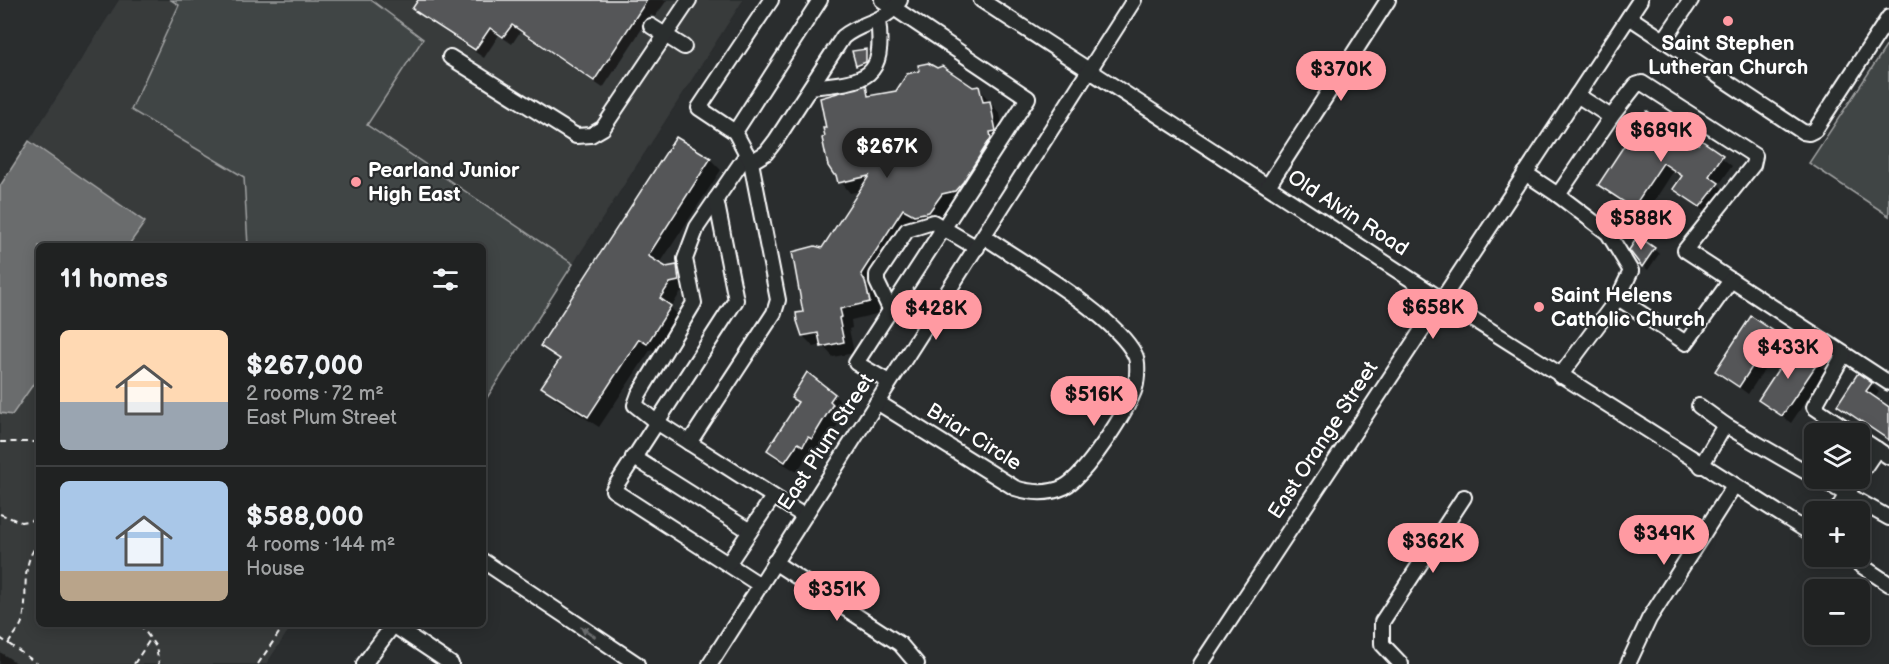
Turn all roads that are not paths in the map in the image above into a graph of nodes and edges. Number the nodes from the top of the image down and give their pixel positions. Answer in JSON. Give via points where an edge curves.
{"nodes":[{"id":1,"x":689,"y":0,"type":"edge"},
{"id":2,"x":771,"y":0,"type":"edge"},
{"id":3,"x":820,"y":0,"type":"edge"},
{"id":4,"x":882,"y":0,"type":"edge"},
{"id":5,"x":981,"y":0,"type":"edge"},
{"id":6,"x":1134,"y":0,"type":"edge"},
{"id":7,"x":1388,"y":0,"type":"edge"},
{"id":8,"x":1640,"y":0,"type":"edge"},
{"id":9,"x":1691,"y":0,"type":"edge"},
{"id":10,"x":898,"y":4,"type":"edge"},
{"id":11,"x":1629,"y":17,"type":"junction"},
{"id":12,"x":1889,"y":17,"type":"edge"},
{"id":13,"x":878,"y":20,"type":"junction"},
{"id":14,"x":651,"y":26,"type":"dead end"},
{"id":15,"x":666,"y":35,"type":"junction"},
{"id":16,"x":1664,"y":40,"type":"junction"},
{"id":17,"x":684,"y":47,"type":"dead end"},
{"id":18,"x":450,"y":57,"type":"dead end"},
{"id":19,"x":1090,"y":71,"type":"junction"},
{"id":20,"x":811,"y":87,"type":"junction"},
{"id":21,"x":1577,"y":95,"type":"junction"},
{"id":22,"x":1611,"y":117,"type":"junction"},
{"id":23,"x":735,"y":132,"type":"junction"},
{"id":24,"x":749,"y":158,"type":"junction"},
{"id":25,"x":1525,"y":173,"type":"junction"},
{"id":26,"x":1268,"y":186,"type":"junction"},
{"id":27,"x":1558,"y":195,"type":"junction"},
{"id":28,"x":716,"y":199,"type":"junction"},
{"id":29,"x":945,"y":227,"type":"junction"},
{"id":30,"x":981,"y":243,"type":"junction"},
{"id":31,"x":1731,"y":280,"type":"junction"},
{"id":32,"x":1618,"y":298,"type":"junction"},
{"id":33,"x":1441,"y":299,"type":"junction"},
{"id":34,"x":890,"y":309,"type":"junction"},
{"id":35,"x":1845,"y":354,"type":"junction"},
{"id":36,"x":1560,"y":376,"type":"junction"},
{"id":37,"x":889,"y":382,"type":"junction"},
{"id":38,"x":1889,"y":383,"type":"edge"},
{"id":39,"x":877,"y":402,"type":"junction"},
{"id":40,"x":1699,"y":406,"type":"dead end"},
{"id":41,"x":655,"y":421,"type":"junction"},
{"id":42,"x":1838,"y":423,"type":"edge"},
{"id":43,"x":1725,"y":425,"type":"junction"},
{"id":44,"x":689,"y":443,"type":"junction"},
{"id":45,"x":1870,"y":445,"type":"edge"},
{"id":46,"x":1876,"y":449,"type":"junction"},
{"id":47,"x":633,"y":457,"type":"junction"},
{"id":48,"x":1889,"y":457,"type":"edge"},
{"id":49,"x":1870,"y":458,"type":"edge"},
{"id":50,"x":1701,"y":466,"type":"junction"},
{"id":51,"x":1804,"y":471,"type":"edge"},
{"id":52,"x":1733,"y":486,"type":"junction"},
{"id":53,"x":1836,"y":489,"type":"edge"},
{"id":54,"x":1850,"y":489,"type":"edge"},
{"id":55,"x":1846,"y":495,"type":"junction"},
{"id":56,"x":773,"y":497,"type":"junction"},
{"id":57,"x":1464,"y":497,"type":"dead end"},
{"id":58,"x":1842,"y":501,"type":"edge"},
{"id":59,"x":804,"y":516,"type":"junction"},
{"id":60,"x":1889,"y":518,"type":"edge"},
{"id":61,"x":1804,"y":529,"type":"edge"},
{"id":62,"x":750,"y":531,"type":"junction"},
{"id":63,"x":774,"y":562,"type":"junction"},
{"id":64,"x":486,"y":563,"type":"edge"},
{"id":65,"x":728,"y":564,"type":"junction"},
{"id":66,"x":1864,"y":567,"type":"edge"},
{"id":67,"x":1889,"y":584,"type":"edge"},
{"id":68,"x":760,"y":585,"type":"junction"},
{"id":69,"x":392,"y":627,"type":"edge"},
{"id":70,"x":396,"y":627,"type":"edge"},
{"id":71,"x":364,"y":664,"type":"edge"},
{"id":72,"x":451,"y":664,"type":"edge"},
{"id":73,"x":637,"y":664,"type":"edge"},
{"id":74,"x":710,"y":664,"type":"edge"},
{"id":75,"x":917,"y":664,"type":"edge"},
{"id":76,"x":1201,"y":664,"type":"edge"},
{"id":77,"x":1401,"y":664,"type":"edge"},
{"id":78,"x":1628,"y":664,"type":"edge"}],
"edges":[{"from":1,"to":15,"type":"street"},
{"from":2,"to":23,"type":"street","via":[[699,108]]},
{"from":3,"to":23,"type":"street"},
{"from":4,"to":10,"type":"street"},
{"from":5,"to":19,"type":"street","name":"Old Alvin Road"},
{"from":6,"to":19,"type":"street","name":"East Plum Street"},
{"from":7,"to":26,"type":"street"},
{"from":8,"to":11,"type":"street","name":"East Orange Street"},
{"from":9,"to":16,"type":"street"},
{"from":10,"to":13,"type":"street"},
{"from":10,"to":29,"type":"street","via":[[1028,98]]},
{"from":11,"to":16,"type":"street"},
{"from":11,"to":21,"type":"street","name":"East Orange Street"},
{"from":12,"to":16,"type":"street","via":[[1815,130],[1809,133]]},
{"from":13,"to":20,"type":"street","via":[[854,28],[843,37]]},
{"from":13,"to":20,"type":"street","via":[[880,56],[868,74],[854,82]]},
{"from":14,"to":15,"type":"street"},
{"from":15,"to":17,"type":"street"},
{"from":15,"to":18,"type":"street","via":[[603,128],[591,135],[576,136]]},
{"from":19,"to":26,"type":"street","name":"Old Alvin Road"},
{"from":19,"to":30,"type":"street","name":"East Plum Street"},
{"from":20,"to":24,"type":"street","via":[[766,153]]},
{"from":21,"to":22,"type":"street"},
{"from":21,"to":25,"type":"street","name":"East Orange Street"},
{"from":22,"to":27,"type":"street"},
{"from":22,"to":31,"type":"street","via":[[1636,85],[1642,83],[1755,156],[1753,165],[1685,250]]},
{"from":23,"to":24,"type":"street"},
{"from":24,"to":28,"type":"street"},
{"from":24,"to":44,"type":"street","via":[[778,300],[774,313]]},
{"from":25,"to":27,"type":"street"},
{"from":25,"to":33,"type":"street","name":"East Orange Street"},
{"from":26,"to":33,"type":"street","name":"Old Alvin Road"},
{"from":27,"to":32,"type":"street","via":[[1608,233],[1631,271]]},
{"from":28,"to":41,"type":"street","via":[[736,300]]},
{"from":28,"to":41,"type":"street","via":[[697,227],[685,259],[694,303],[691,312],[639,394],[636,405]]},
{"from":29,"to":30,"type":"street","name":"Briar Circle"},
{"from":29,"to":34,"type":"street"},
{"from":29,"to":34,"type":"street","via":[[933,222],[907,230],[877,275]]},
{"from":30,"to":37,"type":"street","name":"East Plum Street"},
{"from":30,"to":39,"type":"street","name":"Briar Circle","via":[[1098,314],[1124,336],[1137,358],[1134,391],[1090,464],[1064,487],[1035,494],[1015,488]]},
{"from":31,"to":32,"type":"street","via":[[1686,343]]},
{"from":31,"to":35,"type":"street"},
{"from":32,"to":36,"type":"street"},
{"from":33,"to":36,"type":"street","name":"Old Alvin Road"},
{"from":33,"to":76,"type":"street","name":"East Orange Street"},
{"from":34,"to":37,"type":"street","via":[[856,363]]},
{"from":35,"to":38,"type":"street"},
{"from":35,"to":42,"type":"street","via":[[1814,407]]},
{"from":36,"to":50,"type":"street","name":"Old Alvin Road"},
{"from":37,"to":39,"type":"street","name":"East Plum Street"},
{"from":39,"to":59,"type":"street","name":"East Plum Street"},
{"from":40,"to":43,"type":"street"},
{"from":41,"to":44,"type":"street"},
{"from":41,"to":47,"type":"street"},
{"from":43,"to":50,"type":"street"},
{"from":43,"to":51,"type":"street"},
{"from":44,"to":56,"type":"street"},
{"from":45,"to":46,"type":"street"},
{"from":46,"to":48,"type":"street"},
{"from":46,"to":49,"type":"street"},
{"from":47,"to":62,"type":"street"},
{"from":47,"to":65,"type":"street","via":[[612,490]]},
{"from":50,"to":52,"type":"street","name":"Old Alvin Road"},
{"from":52,"to":61,"type":"street","name":"Old Alvin Road"},
{"from":52,"to":78,"type":"street","via":[[1649,619]]},
{"from":53,"to":55,"type":"street"},
{"from":54,"to":55,"type":"street"},
{"from":55,"to":58,"type":"street"},
{"from":55,"to":60,"type":"street"},
{"from":56,"to":59,"type":"street"},
{"from":56,"to":62,"type":"street"},
{"from":57,"to":77,"type":"street","via":[[1382,622],[1382,644]]},
{"from":59,"to":63,"type":"street","name":"East Plum Street"},
{"from":62,"to":65,"type":"street"},
{"from":63,"to":68,"type":"street","name":"East Plum Street"},
{"from":63,"to":75,"type":"street","via":[[900,644]]},
{"from":73,"to":64,"type":"street","one_way":true},
{"from":65,"to":68,"type":"street"},
{"from":66,"to":67,"type":"street"},
{"from":68,"to":74,"type":"street","name":"East Plum Street"},
{"from":69,"to":71,"type":"street"},
{"from":70,"to":72,"type":"street"}]}
